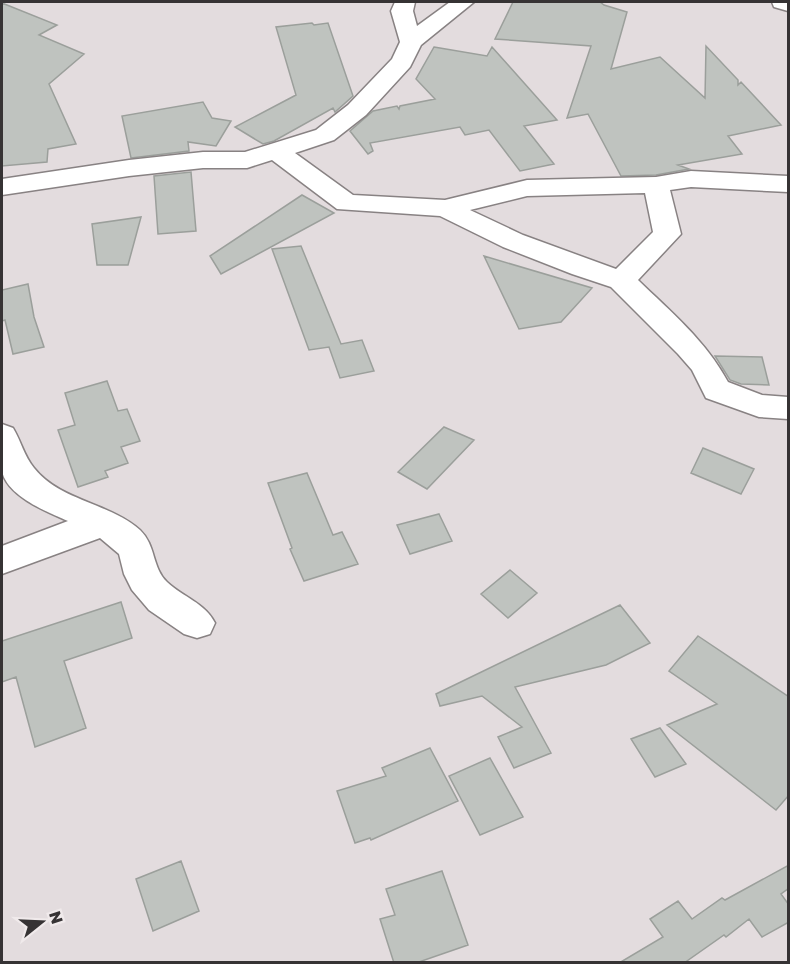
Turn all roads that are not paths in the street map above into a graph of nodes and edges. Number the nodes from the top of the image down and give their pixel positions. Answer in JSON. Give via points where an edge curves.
{"nodes":[{"id":1,"x":405,"y":2,"type":"edge"},
{"id":2,"x":463,"y":2,"type":"edge"},
{"id":3,"x":782,"y":2,"type":"edge"},
{"id":4,"x":789,"y":5,"type":"edge"},
{"id":5,"x":411,"y":42,"type":"junction"},
{"id":6,"x":276,"y":151,"type":"junction"},
{"id":7,"x":789,"y":184,"type":"edge"},
{"id":8,"x":656,"y":185,"type":"junction"},
{"id":9,"x":2,"y":187,"type":"edge"},
{"id":10,"x":445,"y":208,"type":"junction"},
{"id":11,"x":621,"y":280,"type":"junction"},
{"id":12,"x":789,"y":408,"type":"edge"},
{"id":13,"x":2,"y":436,"type":"edge"},
{"id":14,"x":101,"y":524,"type":"junction"},
{"id":15,"x":2,"y":560,"type":"edge"},
{"id":16,"x":196,"y":623,"type":"dead end"}],
"edges":[{"from":1,"to":5,"type":"street","via":[[402,11]]},
{"from":2,"to":5,"type":"street"},
{"from":3,"to":4,"type":"street"},
{"from":5,"to":6,"type":"street","via":[[402,62],[357,110],[325,135]]},
{"from":6,"to":9,"type":"street","via":[[237,161],[203,160],[129,168]]},
{"from":6,"to":10,"type":"street","via":[[346,203]]},
{"from":7,"to":8,"type":"street","via":[[691,179]]},
{"from":8,"to":10,"type":"street","via":[[527,188]]},
{"from":8,"to":11,"type":"street","via":[[667,234]]},
{"from":10,"to":11,"type":"street","via":[[513,241]]},
{"from":11,"to":12,"type":"street","via":[[689,347],[717,390],[759,406]]},
{"from":13,"to":14,"type":"street","via":[[18,475],[49,499]]},
{"from":14,"to":15,"type":"street"},
{"from":14,"to":16,"type":"street","via":[[136,548],[143,578],[159,599]]}]}
